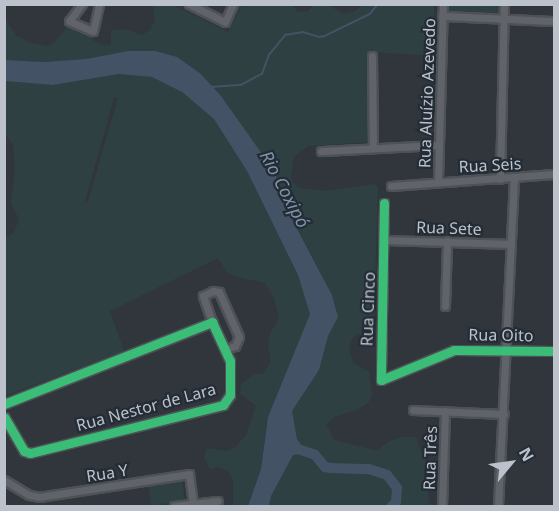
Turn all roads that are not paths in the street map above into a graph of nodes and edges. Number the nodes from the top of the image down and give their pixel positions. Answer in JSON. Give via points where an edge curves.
{"nodes":[{"id":1,"x":82,"y":4,"type":"edge"},
{"id":2,"x":99,"y":4,"type":"edge"},
{"id":3,"x":189,"y":4,"type":"edge"},
{"id":4,"x":233,"y":4,"type":"edge"},
{"id":5,"x":442,"y":4,"type":"edge"},
{"id":6,"x":504,"y":4,"type":"edge"},
{"id":7,"x":442,"y":16,"type":"junction"},
{"id":8,"x":503,"y":20,"type":"junction"},
{"id":9,"x":555,"y":21,"type":"edge"},
{"id":10,"x":372,"y":56,"type":"dead end"},
{"id":11,"x":439,"y":145,"type":"junction"},
{"id":12,"x":373,"y":147,"type":"junction"},
{"id":13,"x":321,"y":151,"type":"dead end"},
{"id":14,"x":555,"y":174,"type":"edge"},
{"id":15,"x":514,"y":178,"type":"junction"},
{"id":16,"x":500,"y":179,"type":"junction"},
{"id":17,"x":438,"y":182,"type":"junction"},
{"id":18,"x":391,"y":186,"type":"dead end"},
{"id":19,"x":384,"y":203,"type":"dead end"},
{"id":20,"x":385,"y":240,"type":"junction"},
{"id":21,"x":447,"y":241,"type":"junction"},
{"id":22,"x":511,"y":244,"type":"junction"},
{"id":23,"x":444,"y":306,"type":"dead end"},
{"id":24,"x":213,"y":322,"type":"junction"},
{"id":25,"x":225,"y":349,"type":"junction"},
{"id":26,"x":506,"y":350,"type":"junction"},
{"id":27,"x":555,"y":351,"type":"edge"},
{"id":28,"x":381,"y":380,"type":"joint"},
{"id":29,"x":4,"y":404,"type":"edge"},
{"id":30,"x":413,"y":410,"type":"dead end"},
{"id":31,"x":445,"y":411,"type":"junction"},
{"id":32,"x":504,"y":414,"type":"junction"},
{"id":33,"x":4,"y":417,"type":"edge"},
{"id":34,"x":4,"y":480,"type":"edge"},
{"id":35,"x":218,"y":501,"type":"dead end"},
{"id":36,"x":193,"y":503,"type":"junction"},
{"id":37,"x":174,"y":507,"type":"edge"},
{"id":38,"x":442,"y":507,"type":"edge"},
{"id":39,"x":498,"y":507,"type":"edge"}],
"edges":[{"from":1,"to":2,"type":"street","via":[[69,21],[93,30]]},
{"from":3,"to":4,"type":"street","via":[[225,22]]},
{"from":5,"to":7,"type":"street","name":"Rua Aluízio Azevedo"},
{"from":6,"to":8,"type":"street"},
{"from":7,"to":8,"type":"street"},
{"from":7,"to":11,"type":"street","name":"Rua Aluízio Azevedo"},
{"from":8,"to":9,"type":"street"},
{"from":8,"to":16,"type":"street"},
{"from":10,"to":12,"type":"street"},
{"from":11,"to":12,"type":"street"},
{"from":11,"to":17,"type":"street","name":"Rua Aluízio Azevedo"},
{"from":12,"to":13,"type":"street"},
{"from":14,"to":15,"type":"street","name":"Rua Seis"},
{"from":15,"to":16,"type":"street","name":"Rua Seis"},
{"from":15,"to":22,"type":"street"},
{"from":16,"to":17,"type":"street","name":"Rua Seis"},
{"from":17,"to":18,"type":"street","name":"Rua Seis"},
{"from":19,"to":20,"type":"street","name":"Rua Cinco"},
{"from":20,"to":21,"type":"street","name":"Rua Sete"},
{"from":20,"to":28,"type":"street","name":"Rua Cinco"},
{"from":21,"to":22,"type":"street","name":"Rua Sete"},
{"from":21,"to":23,"type":"street"},
{"from":22,"to":26,"type":"street"},
{"from":24,"to":25,"type":"street","name":"Rua Nestor de Lara"},
{"from":24,"to":25,"type":"street","name":"Rua Nestor de Lara","via":[[203,296],[213,291],[219,292],[239,337],[235,346]]},
{"from":24,"to":29,"type":"street"},
{"from":25,"to":33,"type":"street","name":"Rua Nestor de Lara","via":[[230,361],[230,395],[223,405],[30,453],[24,451]]},
{"from":26,"to":27,"type":"street","name":"Rua Oito"},
{"from":26,"to":28,"type":"street","name":"Rua Oito","via":[[454,350]]},
{"from":26,"to":32,"type":"street"},
{"from":30,"to":31,"type":"street"},
{"from":31,"to":32,"type":"street"},
{"from":31,"to":38,"type":"street","name":"Rua Três"},
{"from":32,"to":39,"type":"street"},
{"from":34,"to":36,"type":"street","name":"Rua Y","via":[[28,495],[39,497],[189,474]]},
{"from":35,"to":36,"type":"street"},
{"from":36,"to":37,"type":"street"}]}
